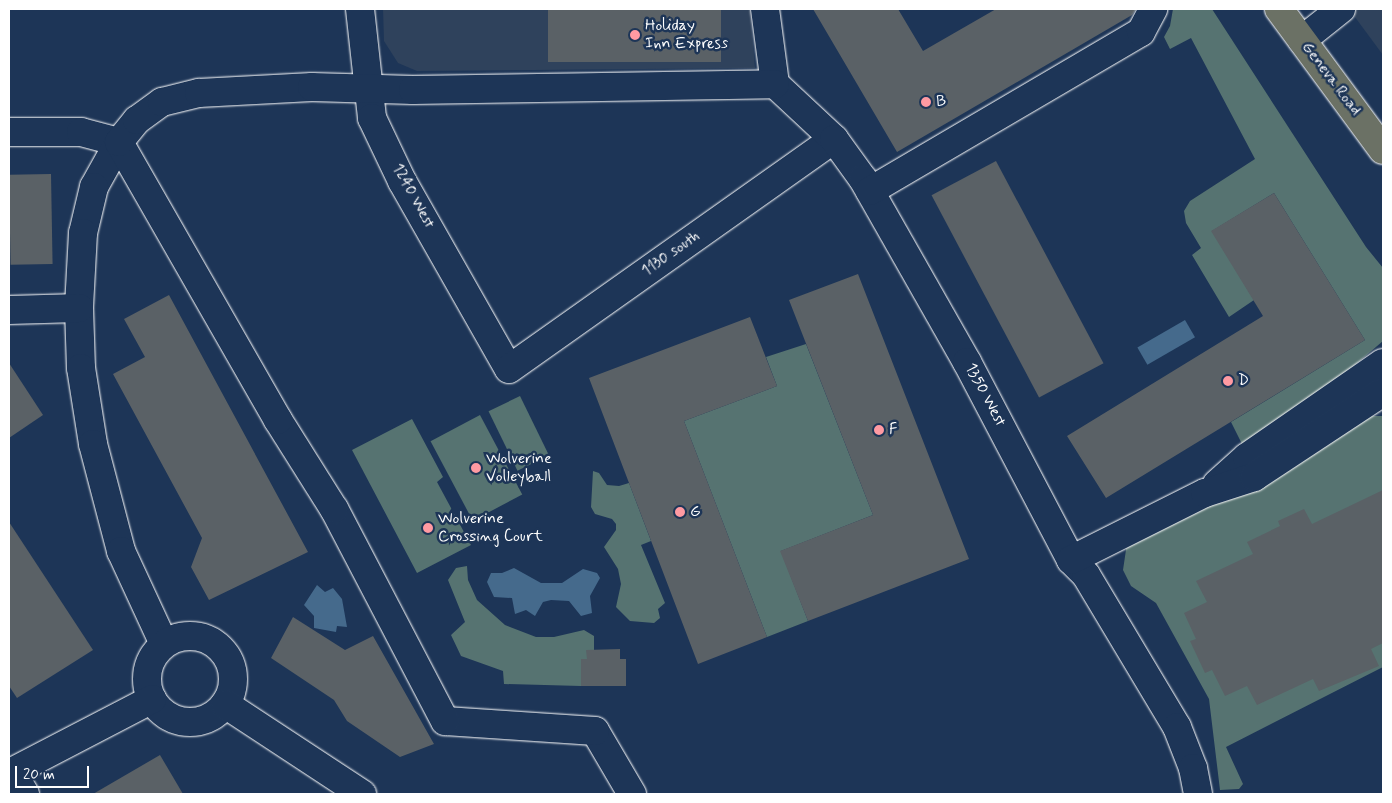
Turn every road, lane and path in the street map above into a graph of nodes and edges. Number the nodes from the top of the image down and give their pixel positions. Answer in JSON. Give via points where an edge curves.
{"nodes":[{"id":1,"x":360,"y":9,"type":"edge"},
{"id":2,"x":765,"y":9,"type":"edge"},
{"id":3,"x":1153,"y":9,"type":"edge"},
{"id":4,"x":1279,"y":9,"type":"edge"},
{"id":5,"x":1341,"y":9,"type":"edge"},
{"id":6,"x":1302,"y":40,"type":"junction"},
{"id":7,"x":775,"y":84,"type":"junction"},
{"id":8,"x":368,"y":87,"type":"junction"},
{"id":9,"x":9,"y":132,"type":"edge"},
{"id":10,"x":834,"y":138,"type":"junction"},
{"id":11,"x":119,"y":142,"type":"junction"},
{"id":12,"x":1383,"y":150,"type":"edge"},
{"id":13,"x":870,"y":191,"type":"junction"},
{"id":14,"x":79,"y":308,"type":"junction"},
{"id":15,"x":9,"y":310,"type":"edge"},
{"id":16,"x":1383,"y":363,"type":"edge"},
{"id":17,"x":508,"y":369,"type":"joint"},
{"id":18,"x":1383,"y":392,"type":"edge"},
{"id":19,"x":1205,"y":494,"type":"junction"},
{"id":20,"x":1071,"y":560,"type":"junction"},
{"id":21,"x":164,"y":644,"type":"junction"},
{"id":22,"x":152,"y":699,"type":"junction"},
{"id":23,"x":225,"y":704,"type":"junction"},
{"id":24,"x":15,"y":778,"type":"edge"},
{"id":25,"x":362,"y":794,"type":"edge"},
{"id":26,"x":632,"y":794,"type":"edge"},
{"id":27,"x":1198,"y":794,"type":"edge"}],
"edges":[{"from":1,"to":8,"type":"street","name":"1240 West"},
{"from":2,"to":7,"type":"street"},
{"from":3,"to":13,"type":"street","via":[[1141,32]]},
{"from":4,"to":6,"type":"main road","name":"Geneva Road"},
{"from":5,"to":6,"type":"street"},
{"from":6,"to":12,"type":"main road","name":"Geneva Road"},
{"from":7,"to":8,"type":"street","via":[[413,90]]},
{"from":7,"to":10,"type":"street","name":"1350 West"},
{"from":8,"to":11,"type":"street","via":[[199,93],[162,102],[137,120]]},
{"from":8,"to":17,"type":"street","name":"1240 West","via":[[372,118],[402,181]]},
{"from":9,"to":11,"type":"street","via":[[81,132]]},
{"from":10,"to":13,"type":"street","name":"1350 West"},
{"from":10,"to":17,"type":"street","name":"1130 south"},
{"from":11,"to":14,"type":"street","via":[[94,187],[82,233]]},
{"from":11,"to":26,"type":"street","via":[[278,420],[334,509],[445,721],[594,731]]},
{"from":13,"to":20,"type":"street","name":"1350 West","via":[[967,362]]},
{"from":14,"to":15,"type":"street"},
{"from":14,"to":21,"type":"street","via":[[81,368],[93,444],[122,551]]},
{"from":16,"to":19,"type":"street","via":[[1247,457]]},
{"from":18,"to":19,"type":"street","via":[[1254,477]]},
{"from":19,"to":20,"type":"street"},
{"from":20,"to":27,"type":"street","name":"1350 West","via":[[1091,583],[1177,727],[1193,768]]},
{"from":21,"to":22,"type":"street","via":[[149,665],[147,682]]},
{"from":21,"to":23,"type":"street","via":[[196,636],[216,644],[230,662],[233,672],[232,689]]},
{"from":22,"to":23,"type":"street","via":[[173,718],[192,722],[211,716]]},
{"from":22,"to":24,"type":"street"},
{"from":23,"to":25,"type":"street"}]}
